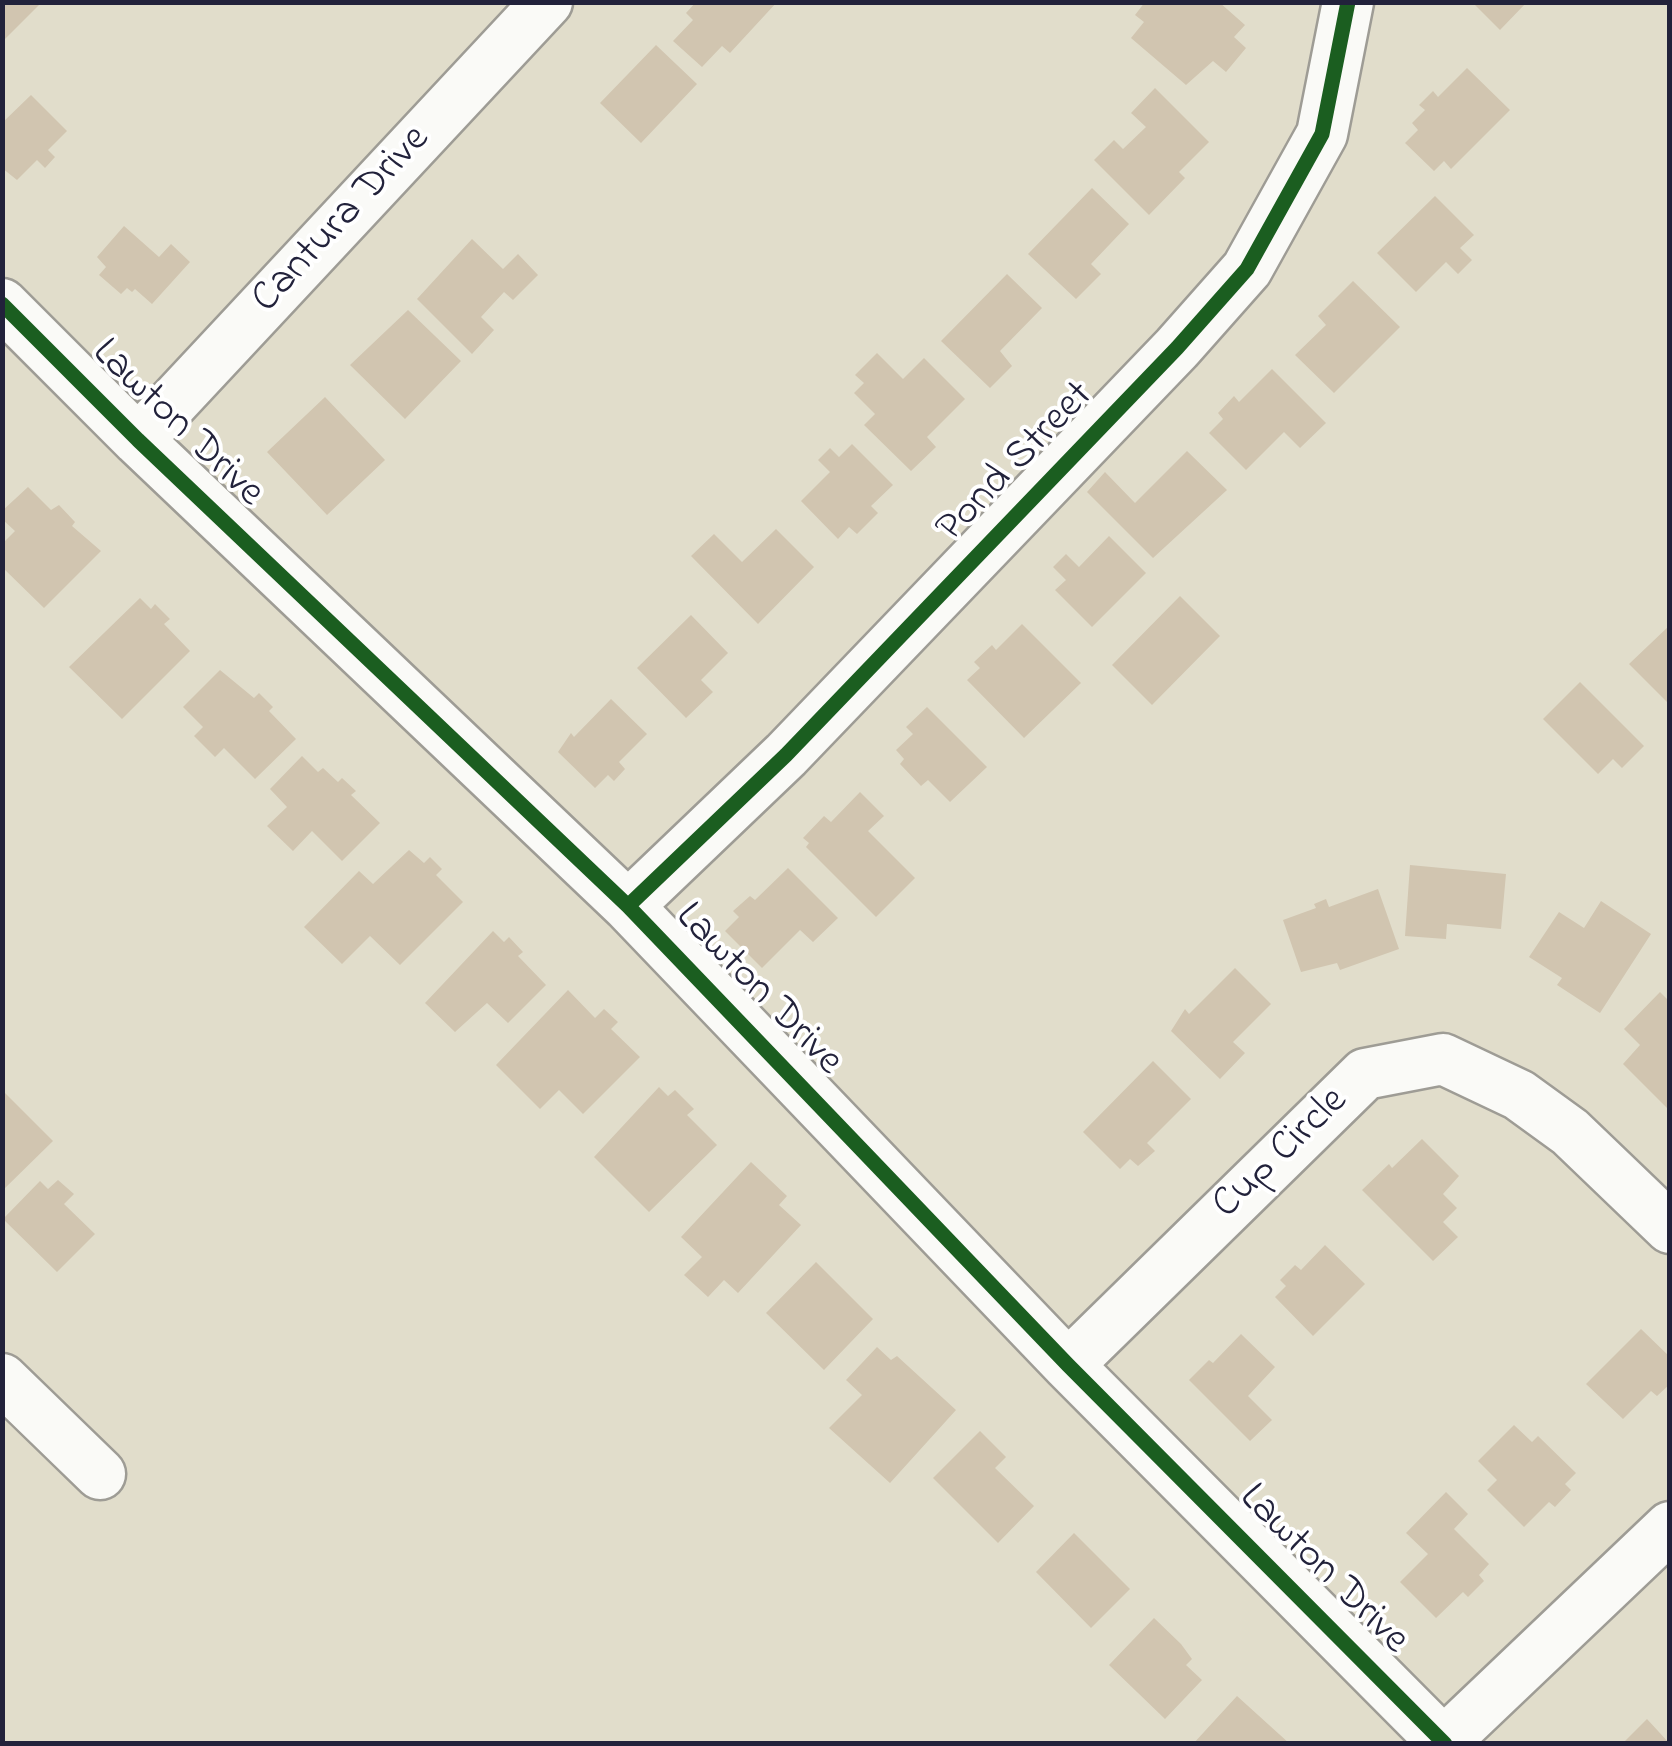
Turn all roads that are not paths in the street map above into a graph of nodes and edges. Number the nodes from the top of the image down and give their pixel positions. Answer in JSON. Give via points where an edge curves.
{"nodes":[{"id":1,"x":547,"y":2,"type":"edge"},
{"id":2,"x":1348,"y":2,"type":"edge"},
{"id":3,"x":2,"y":304,"type":"edge"},
{"id":4,"x":138,"y":440,"type":"junction"},
{"id":5,"x":628,"y":906,"type":"junction"},
{"id":6,"x":1670,"y":1228,"type":"edge"},
{"id":7,"x":1068,"y":1365,"type":"junction"},
{"id":8,"x":2,"y":1379,"type":"edge"},
{"id":9,"x":100,"y":1474,"type":"dead end"},
{"id":10,"x":1670,"y":1526,"type":"edge"},
{"id":11,"x":1444,"y":1743,"type":"edge"}],
"edges":[{"from":1,"to":4,"type":"street","name":"Cantura Drive"},
{"from":2,"to":5,"type":"street","name":"Pond Street","via":[[1322,134],[1247,268],[786,755]]},
{"from":3,"to":4,"type":"street","name":"Lawton Drive"},
{"from":4,"to":5,"type":"street","name":"Lawton Drive"},
{"from":5,"to":7,"type":"street","name":"Lawton Drive"},
{"from":6,"to":7,"type":"street","name":"Cup Circle","via":[[1570,1132],[1519,1095],[1444,1059],[1365,1074]]},
{"from":7,"to":11,"type":"street","name":"Lawton Drive"},
{"from":8,"to":9,"type":"street"},
{"from":10,"to":11,"type":"street"}]}
